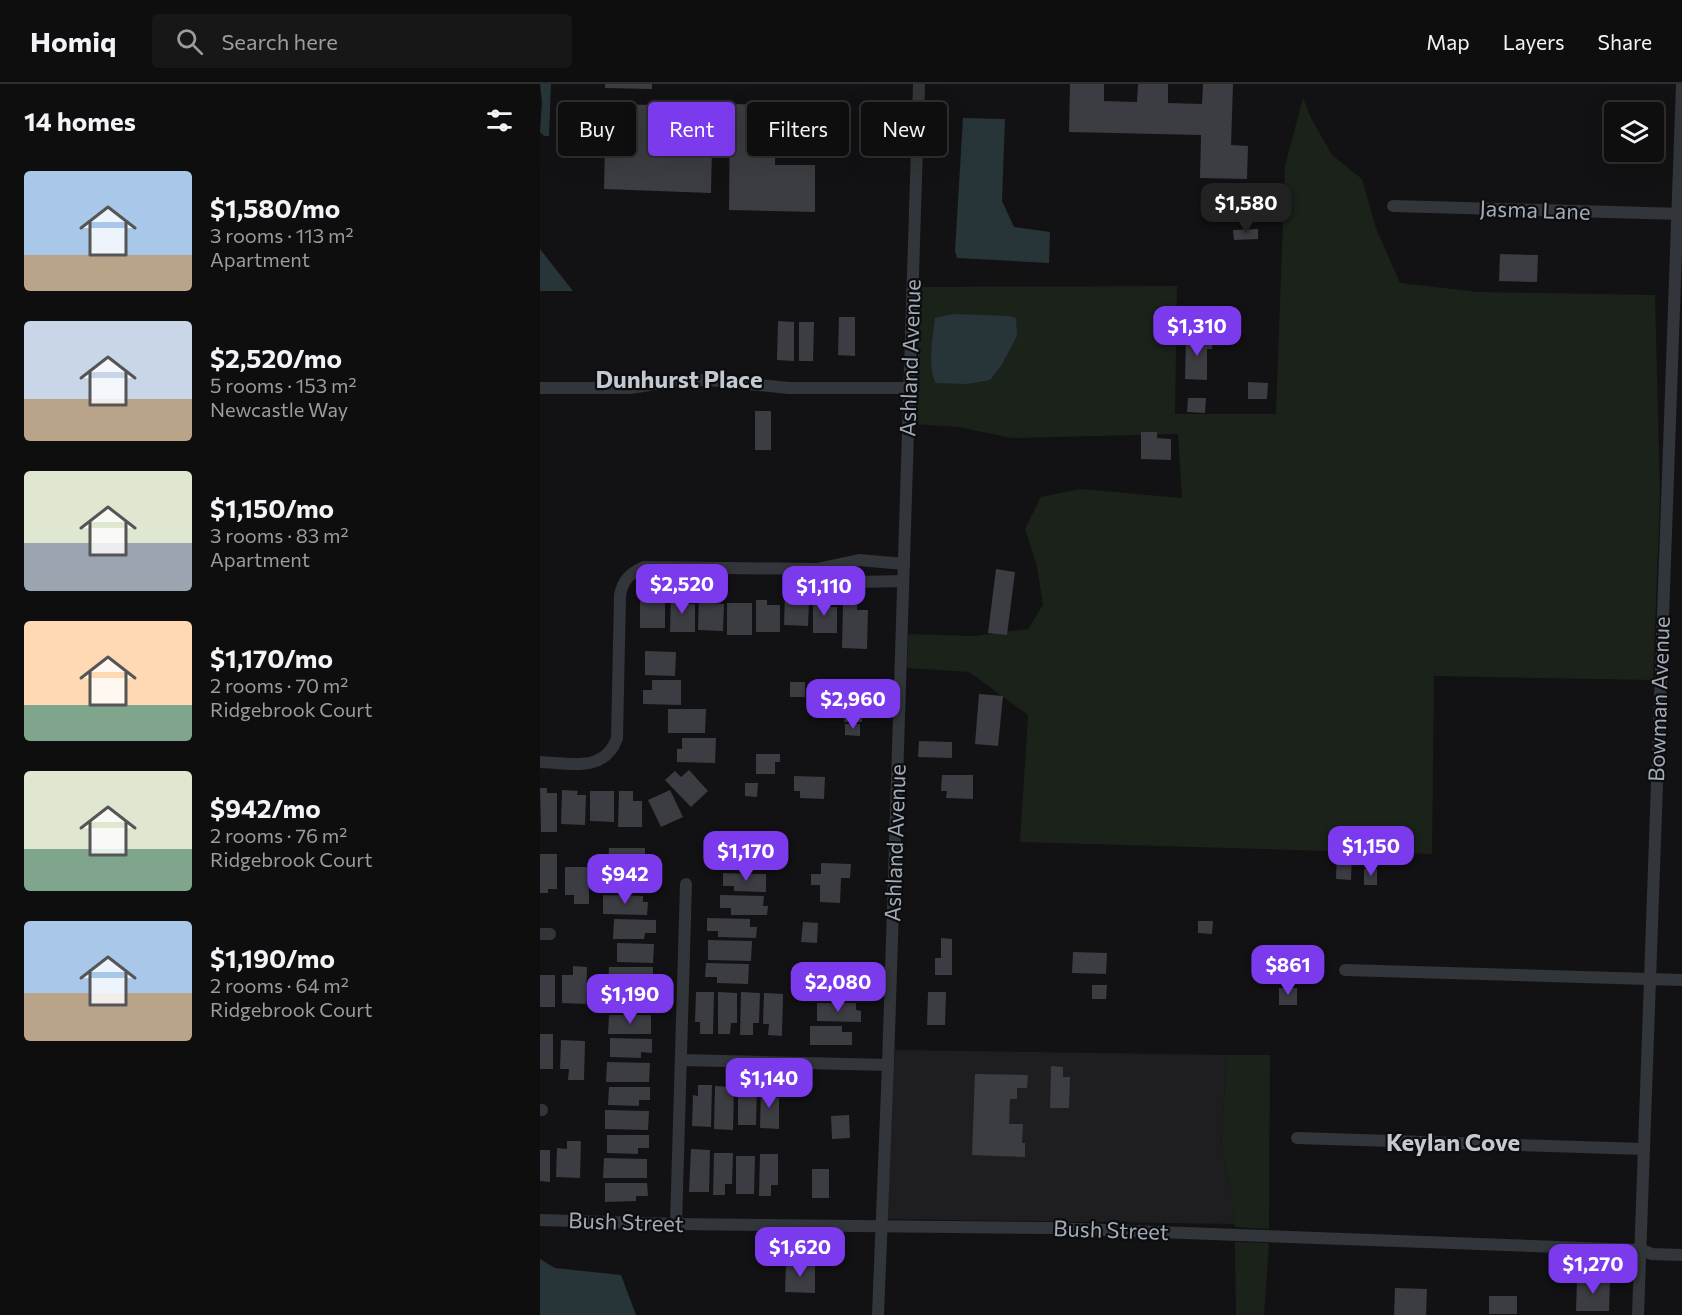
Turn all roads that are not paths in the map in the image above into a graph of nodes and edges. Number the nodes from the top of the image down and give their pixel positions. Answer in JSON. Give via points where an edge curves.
{"nodes":[{"id":1,"x":919,"y":84,"type":"edge"},
{"id":2,"x":1682,"y":84,"type":"edge"},
{"id":3,"x":1392,"y":206,"type":"dead end"},
{"id":4,"x":1680,"y":214,"type":"edge"},
{"id":5,"x":540,"y":388,"type":"edge"},
{"id":6,"x":910,"y":388,"type":"junction"},
{"id":7,"x":1676,"y":403,"type":"edge"},
{"id":8,"x":904,"y":564,"type":"junction"},
{"id":9,"x":818,"y":569,"type":"junction"},
{"id":10,"x":903,"y":581,"type":"junction"},
{"id":11,"x":540,"y":762,"type":"edge"},
{"id":12,"x":686,"y":884,"type":"dead end"},
{"id":13,"x":1345,"y":970,"type":"dead end"},
{"id":14,"x":1649,"y":979,"type":"junction"},
{"id":15,"x":1682,"y":980,"type":"edge"},
{"id":16,"x":681,"y":1060,"type":"junction"},
{"id":17,"x":888,"y":1065,"type":"junction"},
{"id":18,"x":1297,"y":1138,"type":"dead end"},
{"id":19,"x":1644,"y":1149,"type":"junction"},
{"id":20,"x":540,"y":1220,"type":"edge"},
{"id":21,"x":676,"y":1224,"type":"junction"},
{"id":22,"x":881,"y":1226,"type":"junction"},
{"id":23,"x":1641,"y":1250,"type":"junction"},
{"id":24,"x":1682,"y":1255,"type":"edge"},
{"id":25,"x":878,"y":1315,"type":"edge"},
{"id":26,"x":1638,"y":1315,"type":"edge"}],
"edges":[{"from":1,"to":6,"type":"street","name":"Ashland Avenue"},
{"from":2,"to":4,"type":"street","name":"Bowman Avenue"},
{"from":3,"to":4,"type":"street","name":"Jasma Lane"},
{"from":4,"to":7,"type":"street","name":"Bowman Avenue"},
{"from":5,"to":6,"type":"street","via":[[630,388],[709,380],[789,388]]},
{"from":6,"to":8,"type":"street","name":"Ashland Avenue"},
{"from":7,"to":14,"type":"street","name":"Bowman Avenue"},
{"from":8,"to":9,"type":"street","via":[[859,560]]},
{"from":8,"to":10,"type":"street","name":"Ashland Avenue"},
{"from":9,"to":10,"type":"street","via":[[858,582]]},
{"from":9,"to":11,"type":"street","via":[[644,567],[634,571],[627,577],[620,595],[614,747],[592,763]]},
{"from":10,"to":17,"type":"street","name":"Ashland Avenue"},
{"from":12,"to":16,"type":"street"},
{"from":13,"to":14,"type":"street"},
{"from":14,"to":15,"type":"street"},
{"from":14,"to":19,"type":"street","name":"Bowman Avenue"},
{"from":16,"to":17,"type":"street"},
{"from":16,"to":21,"type":"street"},
{"from":17,"to":22,"type":"street","name":"Ashland Avenue"},
{"from":18,"to":19,"type":"street"},
{"from":19,"to":23,"type":"street","name":"Bowman Avenue"},
{"from":20,"to":21,"type":"street","name":"Bush Street"},
{"from":21,"to":22,"type":"street","name":"Bush Street"},
{"from":22,"to":23,"type":"street","name":"Bush Street","via":[[1051,1228]]},
{"from":22,"to":25,"type":"street","name":"Ashland Avenue"},
{"from":23,"to":24,"type":"street","name":"Bush Street"},
{"from":23,"to":26,"type":"street","name":"Bowman Avenue"}]}
